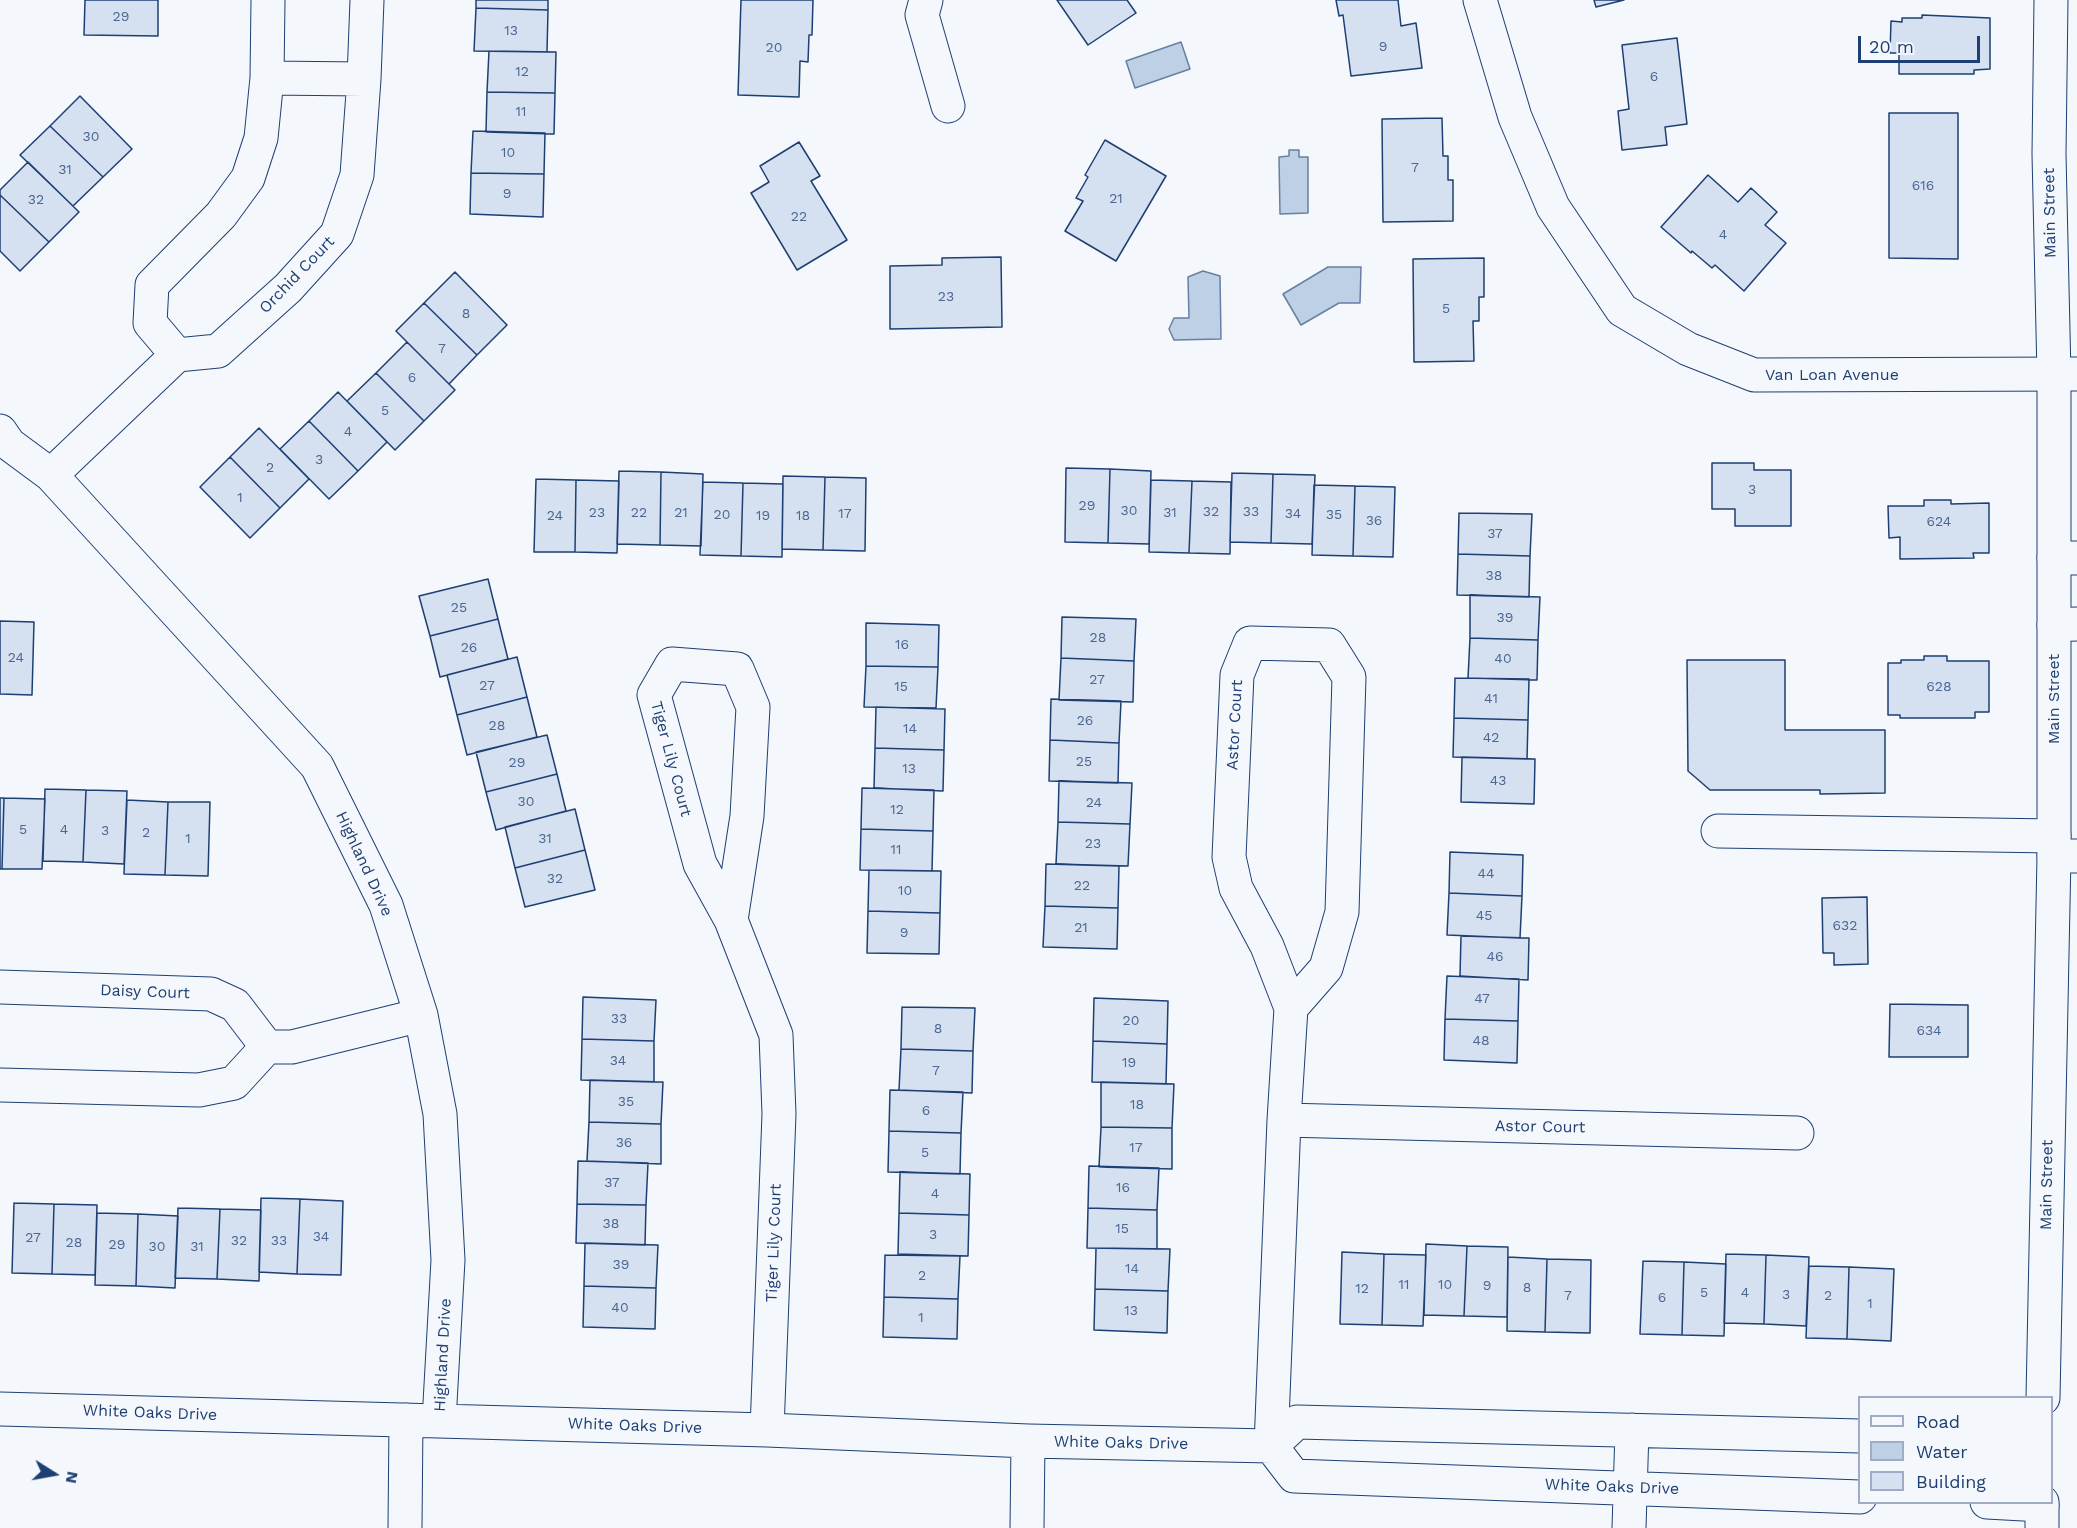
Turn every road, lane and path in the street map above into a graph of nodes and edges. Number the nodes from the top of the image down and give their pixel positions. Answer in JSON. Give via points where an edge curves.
{"nodes":[{"id":1,"x":268,"y":0,"type":"edge"},
{"id":2,"x":367,"y":0,"type":"edge"},
{"id":3,"x":926,"y":0,"type":"edge"},
{"id":4,"x":1480,"y":0,"type":"edge"},
{"id":5,"x":2051,"y":0,"type":"edge"},
{"id":6,"x":267,"y":78,"type":"junction"},
{"id":7,"x":364,"y":79,"type":"junction"},
{"id":8,"x":948,"y":106,"type":"dead end"},
{"id":9,"x":177,"y":356,"type":"junction"},
{"id":10,"x":2066,"y":374,"type":"edge"},
{"id":11,"x":3,"y":442,"type":"edge"},
{"id":12,"x":51,"y":475,"type":"junction"},
{"id":13,"x":2065,"y":558,"type":"edge"},
{"id":14,"x":2066,"y":624,"type":"edge"},
{"id":15,"x":1718,"y":831,"type":"dead end"},
{"id":16,"x":2061,"y":849,"type":"edge"},
{"id":17,"x":731,"y":920,"type":"junction"},
{"id":18,"x":0,"y":987,"type":"edge"},
{"id":19,"x":1291,"y":1008,"type":"junction"},
{"id":20,"x":421,"y":1015,"type":"junction"},
{"id":21,"x":267,"y":1047,"type":"junction"},
{"id":22,"x":0,"y":1085,"type":"edge"},
{"id":23,"x":1284,"y":1120,"type":"junction"},
{"id":24,"x":1797,"y":1133,"type":"dead end"},
{"id":25,"x":2043,"y":1396,"type":"edge"},
{"id":26,"x":0,"y":1409,"type":"edge"},
{"id":27,"x":406,"y":1420,"type":"junction"},
{"id":28,"x":439,"y":1421,"type":"junction"},
{"id":29,"x":767,"y":1430,"type":"junction"},
{"id":30,"x":1632,"y":1430,"type":"junction"},
{"id":31,"x":1858,"y":1436,"type":"edge"},
{"id":32,"x":1028,"y":1441,"type":"junction"},
{"id":33,"x":1270,"y":1446,"type":"junction"},
{"id":34,"x":1631,"y":1488,"type":"junction"},
{"id":35,"x":1858,"y":1497,"type":"edge"},
{"id":36,"x":1993,"y":1504,"type":"edge"},
{"id":37,"x":2042,"y":1512,"type":"edge"},
{"id":38,"x":405,"y":1528,"type":"edge"},
{"id":39,"x":1028,"y":1528,"type":"edge"},
{"id":40,"x":1629,"y":1528,"type":"edge"}],
"edges":[{"from":1,"to":6,"type":"street"},
{"from":2,"to":7,"type":"street","name":"Orchid Court"},
{"from":3,"to":8,"type":"street","via":[[922,15]]},
{"from":4,"to":10,"type":"street","name":"Van Loan Avenue","via":[[1515,117],[1553,207],[1622,310],[1688,349],[1754,375]]},
{"from":5,"to":10,"type":"street","name":"Main Street","via":[[2049,154]]},
{"from":6,"to":7,"type":"street"},
{"from":6,"to":9,"type":"street","via":[[261,138],[248,178],[221,215],[152,285],[150,323]]},
{"from":7,"to":9,"type":"street","name":"Orchid Court","via":[[357,175],[337,234],[288,288],[218,351]]},
{"from":9,"to":12,"type":"street"},
{"from":10,"to":13,"type":"street","name":"Main Street"},
{"from":11,"to":12,"type":"street","name":"Highland Drive"},
{"from":12,"to":20,"type":"street","name":"Highland Drive","via":[[317,766],[386,905]]},
{"from":13,"to":14,"type":"street","name":"Main Street"},
{"from":14,"to":16,"type":"street","name":"Main Street"},
{"from":15,"to":16,"type":"street"},
{"from":16,"to":25,"type":"street","name":"Main Street"},
{"from":17,"to":17,"type":"street","name":"Tiger Lily Court","via":[[700,864],[654,695],[672,664],[738,669],[753,708],[747,816]]},
{"from":17,"to":29,"type":"street","name":"Tiger Lily Court","via":[[777,1035],[779,1113]]},
{"from":18,"to":21,"type":"street","name":"Daisy Court","via":[[211,993],[235,1005]]},
{"from":19,"to":19,"type":"street","name":"Astor Court","via":[[1326,968],[1342,912],[1349,676],[1329,645],[1250,644],[1237,675],[1229,857],[1236,888],[1267,946]]},
{"from":19,"to":23,"type":"street","name":"Astor Court"},
{"from":20,"to":21,"type":"street","via":[[292,1047]]},
{"from":20,"to":28,"type":"street","name":"Highland Drive","via":[[440,1114],[448,1260]]},
{"from":21,"to":22,"type":"street","via":[[234,1083],[199,1090]]},
{"from":23,"to":24,"type":"street","name":"Astor Court"},
{"from":23,"to":33,"type":"street","name":"Astor Court"},
{"from":26,"to":27,"type":"street","name":"White Oaks Drive"},
{"from":27,"to":28,"type":"street","name":"White Oaks Drive"},
{"from":27,"to":38,"type":"street"},
{"from":28,"to":29,"type":"street","name":"White Oaks Drive"},
{"from":29,"to":32,"type":"street","name":"White Oaks Drive"},
{"from":30,"to":31,"type":"street"},
{"from":30,"to":33,"type":"street","via":[[1297,1422]]},
{"from":30,"to":34,"type":"street"},
{"from":32,"to":33,"type":"street","name":"White Oaks Drive"},
{"from":32,"to":39,"type":"street"},
{"from":33,"to":34,"type":"street","name":"White Oaks Drive","via":[[1294,1476]]},
{"from":34,"to":35,"type":"street","name":"White Oaks Drive"},
{"from":34,"to":40,"type":"street"},
{"from":36,"to":37,"type":"street"}]}
